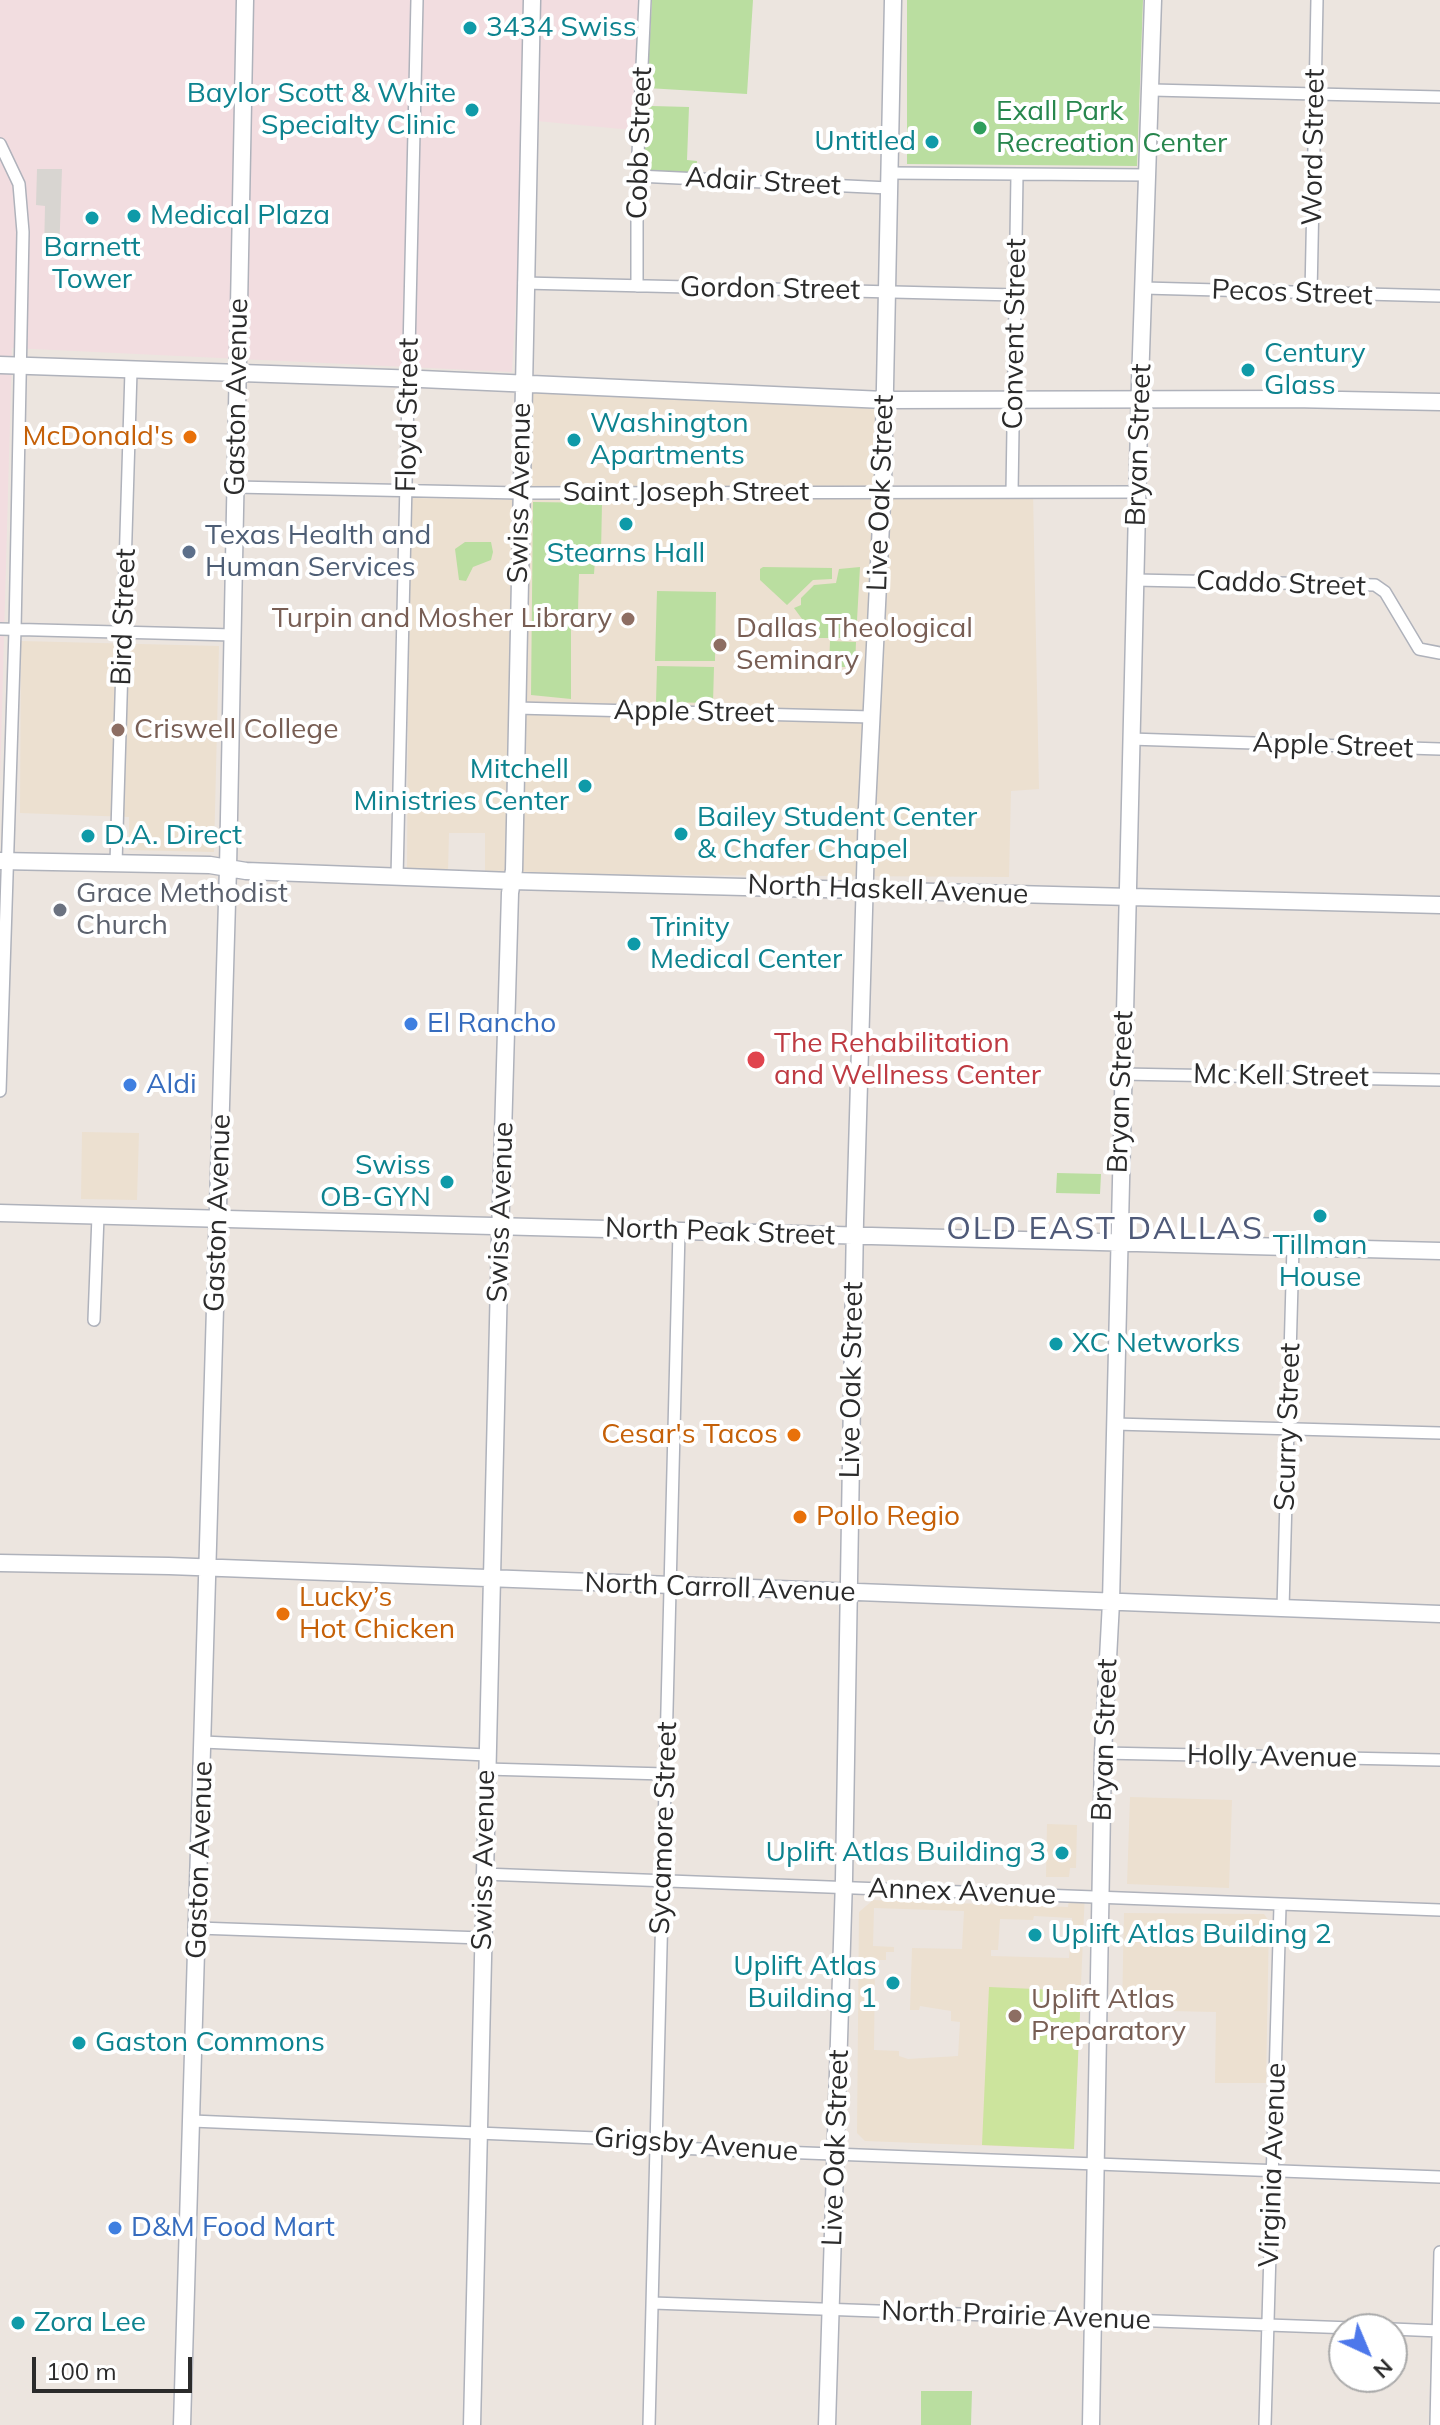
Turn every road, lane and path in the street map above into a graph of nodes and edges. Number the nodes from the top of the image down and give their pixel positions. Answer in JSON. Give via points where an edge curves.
{"nodes":[{"id":1,"x":245,"y":0,"type":"edge"},
{"id":2,"x":417,"y":0,"type":"edge"},
{"id":3,"x":532,"y":0,"type":"edge"},
{"id":4,"x":645,"y":0,"type":"edge"},
{"id":5,"x":893,"y":0,"type":"edge"},
{"id":6,"x":1153,"y":0,"type":"edge"},
{"id":7,"x":1317,"y":0,"type":"edge"},
{"id":8,"x":1152,"y":90,"type":"junction"},
{"id":9,"x":1315,"y":95,"type":"junction"},
{"id":10,"x":1440,"y":97,"type":"edge"},
{"id":11,"x":0,"y":144,"type":"edge"},
{"id":12,"x":1017,"y":175,"type":"junction"},
{"id":13,"x":1149,"y":175,"type":"junction"},
{"id":14,"x":637,"y":176,"type":"junction"},
{"id":15,"x":889,"y":181,"type":"junction"},
{"id":16,"x":524,"y":283,"type":"junction"},
{"id":17,"x":637,"y":286,"type":"junction"},
{"id":18,"x":1144,"y":288,"type":"junction"},
{"id":19,"x":886,"y":292,"type":"junction"},
{"id":20,"x":1311,"y":294,"type":"junction"},
{"id":21,"x":1016,"y":295,"type":"junction"},
{"id":22,"x":1440,"y":296,"type":"edge"},
{"id":23,"x":0,"y":365,"type":"edge"},
{"id":24,"x":19,"y":365,"type":"junction"},
{"id":25,"x":131,"y":371,"type":"junction"},
{"id":26,"x":238,"y":374,"type":"junction"},
{"id":27,"x":409,"y":378,"type":"junction"},
{"id":28,"x":522,"y":383,"type":"junction"},
{"id":29,"x":884,"y":400,"type":"junction"},
{"id":30,"x":1140,"y":400,"type":"junction"},
{"id":31,"x":1014,"y":401,"type":"junction"},
{"id":32,"x":1440,"y":402,"type":"edge"},
{"id":33,"x":235,"y":487,"type":"junction"},
{"id":34,"x":406,"y":490,"type":"junction"},
{"id":35,"x":1012,"y":492,"type":"junction"},
{"id":36,"x":1138,"y":492,"type":"junction"},
{"id":37,"x":519,"y":493,"type":"junction"},
{"id":38,"x":882,"y":493,"type":"junction"},
{"id":39,"x":1135,"y":580,"type":"junction"},
{"id":40,"x":0,"y":629,"type":"edge"},
{"id":41,"x":15,"y":630,"type":"junction"},
{"id":42,"x":123,"y":632,"type":"junction"},
{"id":43,"x":233,"y":635,"type":"junction"},
{"id":44,"x":1440,"y":653,"type":"edge"},
{"id":45,"x":516,"y":708,"type":"junction"},
{"id":46,"x":872,"y":717,"type":"junction"},
{"id":47,"x":1130,"y":739,"type":"junction"},
{"id":48,"x":1440,"y":749,"type":"edge"},
{"id":49,"x":3,"y":861,"type":"edge"},
{"id":50,"x":116,"y":863,"type":"junction"},
{"id":51,"x":228,"y":868,"type":"junction"},
{"id":52,"x":397,"y":877,"type":"junction"},
{"id":53,"x":512,"y":881,"type":"junction"},
{"id":54,"x":865,"y":889,"type":"junction"},
{"id":55,"x":1126,"y":897,"type":"junction"},
{"id":56,"x":1440,"y":905,"type":"edge"},
{"id":57,"x":1122,"y":1074,"type":"junction"},
{"id":58,"x":1440,"y":1080,"type":"edge"},
{"id":59,"x":0,"y":1091,"type":"edge"},
{"id":60,"x":0,"y":1213,"type":"edge"},
{"id":61,"x":98,"y":1216,"type":"junction"},
{"id":62,"x":218,"y":1219,"type":"junction"},
{"id":63,"x":500,"y":1226,"type":"junction"},
{"id":64,"x":679,"y":1231,"type":"junction"},
{"id":65,"x":854,"y":1237,"type":"junction"},
{"id":66,"x":1117,"y":1242,"type":"junction"},
{"id":67,"x":1293,"y":1247,"type":"junction"},
{"id":68,"x":1440,"y":1251,"type":"edge"},
{"id":69,"x":94,"y":1320,"type":"dead end"},
{"id":70,"x":1115,"y":1424,"type":"junction"},
{"id":71,"x":1288,"y":1429,"type":"junction"},
{"id":72,"x":1440,"y":1433,"type":"edge"},
{"id":73,"x":0,"y":1563,"type":"edge"},
{"id":74,"x":208,"y":1568,"type":"junction"},
{"id":75,"x":491,"y":1580,"type":"junction"},
{"id":76,"x":670,"y":1586,"type":"junction"},
{"id":77,"x":848,"y":1592,"type":"junction"},
{"id":78,"x":1111,"y":1602,"type":"junction"},
{"id":79,"x":1283,"y":1608,"type":"junction"},
{"id":80,"x":1440,"y":1614,"type":"edge"},
{"id":81,"x":203,"y":1742,"type":"junction"},
{"id":82,"x":1103,"y":1753,"type":"junction"},
{"id":83,"x":1440,"y":1760,"type":"edge"},
{"id":84,"x":486,"y":1762,"type":"junction"},
{"id":85,"x":665,"y":1774,"type":"junction"},
{"id":86,"x":483,"y":1874,"type":"junction"},
{"id":87,"x":661,"y":1882,"type":"junction"},
{"id":88,"x":843,"y":1888,"type":"junction"},
{"id":89,"x":1100,"y":1898,"type":"junction"},
{"id":90,"x":1280,"y":1906,"type":"junction"},
{"id":91,"x":1440,"y":1910,"type":"edge"},
{"id":92,"x":198,"y":1928,"type":"junction"},
{"id":93,"x":482,"y":1938,"type":"junction"},
{"id":94,"x":192,"y":2121,"type":"junction"},
{"id":95,"x":480,"y":2133,"type":"junction"},
{"id":96,"x":657,"y":2144,"type":"junction"},
{"id":97,"x":836,"y":2154,"type":"junction"},
{"id":98,"x":1098,"y":2164,"type":"junction"},
{"id":99,"x":1273,"y":2170,"type":"junction"},
{"id":100,"x":1440,"y":2177,"type":"edge"},
{"id":101,"x":1440,"y":2252,"type":"edge"},
{"id":102,"x":653,"y":2303,"type":"junction"},
{"id":103,"x":831,"y":2308,"type":"junction"},
{"id":104,"x":1094,"y":2320,"type":"junction"},
{"id":105,"x":1269,"y":2325,"type":"junction"},
{"id":106,"x":1328,"y":2327,"type":"edge"},
{"id":107,"x":1408,"y":2330,"type":"edge"},
{"id":108,"x":1439,"y":2331,"type":"edge"},
{"id":109,"x":182,"y":2425,"type":"edge"},
{"id":110,"x":472,"y":2425,"type":"edge"},
{"id":111,"x":649,"y":2425,"type":"edge"},
{"id":112,"x":827,"y":2425,"type":"edge"},
{"id":113,"x":1091,"y":2425,"type":"edge"},
{"id":114,"x":1265,"y":2425,"type":"edge"},
{"id":115,"x":1436,"y":2425,"type":"edge"}],
"edges":[{"from":1,"to":26,"type":"street","name":"Gaston Avenue"},
{"from":2,"to":27,"type":"street","name":"Floyd Street"},
{"from":3,"to":16,"type":"street","name":"Swiss Avenue"},
{"from":4,"to":14,"type":"street","name":"Cobb Street"},
{"from":5,"to":15,"type":"street","name":"Live Oak Street"},
{"from":6,"to":8,"type":"street","name":"Bryan Street"},
{"from":7,"to":9,"type":"street","name":"Word Street"},
{"from":8,"to":9,"type":"street"},
{"from":8,"to":13,"type":"street","name":"Bryan Street"},
{"from":9,"to":10,"type":"street"},
{"from":9,"to":20,"type":"street","name":"Word Street"},
{"from":11,"to":24,"type":"street","via":[[15,171],[22,204]]},
{"from":12,"to":13,"type":"street","name":"Adair Street"},
{"from":12,"to":15,"type":"street","name":"Adair Street"},
{"from":12,"to":21,"type":"street","name":"Convent Street"},
{"from":13,"to":18,"type":"street","name":"Bryan Street"},
{"from":14,"to":15,"type":"street","name":"Adair Street"},
{"from":14,"to":17,"type":"street","name":"Cobb Street"},
{"from":15,"to":19,"type":"street","name":"Live Oak Street"},
{"from":16,"to":17,"type":"street","name":"Gordon Street"},
{"from":16,"to":28,"type":"street","name":"Swiss Avenue"},
{"from":17,"to":19,"type":"street","name":"Gordon Street"},
{"from":18,"to":20,"type":"street","name":"Pecos Street"},
{"from":18,"to":30,"type":"street","name":"Bryan Street"},
{"from":19,"to":21,"type":"street","name":"Gordon Street"},
{"from":19,"to":29,"type":"street","name":"Live Oak Street"},
{"from":20,"to":22,"type":"street","name":"Pecos Street"},
{"from":21,"to":31,"type":"street","name":"Convent Street"},
{"from":23,"to":24,"type":"street"},
{"from":24,"to":25,"type":"street"},
{"from":24,"to":41,"type":"street"},
{"from":25,"to":26,"type":"street"},
{"from":25,"to":42,"type":"street","name":"Bird Street"},
{"from":26,"to":27,"type":"street"},
{"from":26,"to":33,"type":"street","name":"Gaston Avenue"},
{"from":27,"to":28,"type":"street"},
{"from":27,"to":34,"type":"street","name":"Floyd Street"},
{"from":28,"to":29,"type":"street"},
{"from":28,"to":37,"type":"street","name":"Swiss Avenue"},
{"from":29,"to":31,"type":"street"},
{"from":29,"to":38,"type":"street","name":"Live Oak Street"},
{"from":30,"to":31,"type":"street"},
{"from":30,"to":32,"type":"street"},
{"from":30,"to":36,"type":"street","name":"Bryan Street"},
{"from":31,"to":35,"type":"street","name":"Convent Street"},
{"from":33,"to":34,"type":"street","name":"Saint Joseph Street"},
{"from":33,"to":43,"type":"street","name":"Gaston Avenue"},
{"from":34,"to":37,"type":"street","name":"Saint Joseph Street"},
{"from":34,"to":52,"type":"street","name":"Floyd Street"},
{"from":35,"to":36,"type":"street","name":"Saint Joseph Street"},
{"from":35,"to":38,"type":"street","name":"Saint Joseph Street"},
{"from":36,"to":39,"type":"street","name":"Bryan Street"},
{"from":37,"to":38,"type":"street","name":"Saint Joseph Street"},
{"from":37,"to":45,"type":"street","name":"Swiss Avenue"},
{"from":38,"to":46,"type":"street","name":"Live Oak Street"},
{"from":39,"to":44,"type":"street","name":"Caddo Street","via":[[1375,585],[1385,592],[1419,649]]},
{"from":39,"to":47,"type":"street","name":"Bryan Street"},
{"from":40,"to":41,"type":"street"},
{"from":41,"to":42,"type":"street"},
{"from":41,"to":49,"type":"street"},
{"from":42,"to":43,"type":"street"},
{"from":42,"to":50,"type":"street","name":"Bird Street"},
{"from":43,"to":51,"type":"street","name":"Gaston Avenue"},
{"from":45,"to":46,"type":"street","name":"Apple Street"},
{"from":45,"to":53,"type":"street","name":"Swiss Avenue"},
{"from":46,"to":54,"type":"street","name":"Live Oak Street"},
{"from":47,"to":48,"type":"street","name":"Apple Street"},
{"from":47,"to":55,"type":"street","name":"Bryan Street"},
{"from":49,"to":50,"type":"street","name":"North Haskell Avenue"},
{"from":49,"to":59,"type":"street"},
{"from":50,"to":51,"type":"street","name":"North Haskell Avenue"},
{"from":51,"to":52,"type":"street","name":"North Haskell Avenue"},
{"from":51,"to":62,"type":"street","name":"Gaston Avenue"},
{"from":52,"to":53,"type":"street","name":"North Haskell Avenue"},
{"from":53,"to":54,"type":"street","name":"North Haskell Avenue"},
{"from":53,"to":63,"type":"street","name":"Swiss Avenue"},
{"from":54,"to":55,"type":"street","name":"North Haskell Avenue"},
{"from":54,"to":65,"type":"street","name":"Live Oak Street"},
{"from":55,"to":56,"type":"street","name":"North Haskell Avenue"},
{"from":55,"to":57,"type":"street","name":"Bryan Street"},
{"from":57,"to":58,"type":"street","name":"Mc Kell Street"},
{"from":57,"to":66,"type":"street","name":"Bryan Street"},
{"from":60,"to":61,"type":"street","name":"North Peak Street"},
{"from":61,"to":62,"type":"street","name":"North Peak Street"},
{"from":61,"to":69,"type":"street"},
{"from":62,"to":63,"type":"street","name":"North Peak Street"},
{"from":62,"to":74,"type":"street","name":"Gaston Avenue"},
{"from":63,"to":64,"type":"street","name":"North Peak Street"},
{"from":63,"to":75,"type":"street","name":"Swiss Avenue"},
{"from":64,"to":65,"type":"street","name":"North Peak Street"},
{"from":64,"to":76,"type":"street","name":"Sycamore Street"},
{"from":65,"to":66,"type":"street","name":"North Peak Street"},
{"from":65,"to":77,"type":"street","name":"Live Oak Street"},
{"from":66,"to":67,"type":"street","name":"North Peak Street"},
{"from":66,"to":70,"type":"street","name":"Bryan Street"},
{"from":67,"to":68,"type":"street","name":"North Peak Street"},
{"from":67,"to":71,"type":"street","name":"Scurry Street"},
{"from":70,"to":71,"type":"street"},
{"from":70,"to":78,"type":"street","name":"Bryan Street"},
{"from":71,"to":72,"type":"street"},
{"from":71,"to":79,"type":"street","name":"Scurry Street"},
{"from":73,"to":74,"type":"street","name":"North Carroll Avenue"},
{"from":74,"to":75,"type":"street","name":"North Carroll Avenue"},
{"from":74,"to":81,"type":"street","name":"Gaston Avenue"},
{"from":75,"to":76,"type":"street","name":"North Carroll Avenue"},
{"from":75,"to":84,"type":"street","name":"Swiss Avenue"},
{"from":76,"to":77,"type":"street","name":"North Carroll Avenue"},
{"from":76,"to":85,"type":"street","name":"Sycamore Street"},
{"from":77,"to":78,"type":"street","name":"North Carroll Avenue"},
{"from":77,"to":88,"type":"street","name":"Live Oak Street"},
{"from":78,"to":79,"type":"street","name":"North Carroll Avenue"},
{"from":78,"to":82,"type":"street","name":"Bryan Street"},
{"from":79,"to":80,"type":"street","name":"North Carroll Avenue"},
{"from":81,"to":84,"type":"street"},
{"from":81,"to":92,"type":"street","name":"Gaston Avenue"},
{"from":82,"to":83,"type":"street","name":"Holly Avenue"},
{"from":82,"to":89,"type":"street","name":"Bryan Street"},
{"from":84,"to":85,"type":"street"},
{"from":84,"to":86,"type":"street","name":"Swiss Avenue"},
{"from":85,"to":87,"type":"street","name":"Sycamore Street"},
{"from":86,"to":87,"type":"street","name":"Annex Avenue"},
{"from":86,"to":93,"type":"street","name":"Swiss Avenue"},
{"from":87,"to":88,"type":"street","name":"Annex Avenue"},
{"from":87,"to":96,"type":"street","name":"Sycamore Street"},
{"from":88,"to":89,"type":"street","name":"Annex Avenue"},
{"from":88,"to":97,"type":"street","name":"Live Oak Street"},
{"from":89,"to":90,"type":"street","name":"Annex Avenue"},
{"from":89,"to":98,"type":"street","name":"Bryan Street"},
{"from":90,"to":91,"type":"street","name":"Annex Avenue"},
{"from":90,"to":99,"type":"street","name":"Virginia Avenue"},
{"from":92,"to":93,"type":"street"},
{"from":92,"to":94,"type":"street","name":"Gaston Avenue"},
{"from":93,"to":95,"type":"street","name":"Swiss Avenue"},
{"from":94,"to":95,"type":"street","name":"Grigsby Avenue"},
{"from":94,"to":109,"type":"street","name":"Gaston Avenue"},
{"from":95,"to":96,"type":"street","name":"Grigsby Avenue"},
{"from":95,"to":110,"type":"street","name":"Swiss Avenue"},
{"from":96,"to":97,"type":"street","name":"Grigsby Avenue"},
{"from":96,"to":102,"type":"street","name":"Sycamore Street"},
{"from":97,"to":98,"type":"street","name":"Grigsby Avenue"},
{"from":97,"to":103,"type":"street","name":"Live Oak Street"},
{"from":98,"to":99,"type":"street","name":"Grigsby Avenue"},
{"from":98,"to":104,"type":"street","name":"Bryan Street"},
{"from":99,"to":100,"type":"street","name":"Grigsby Avenue"},
{"from":99,"to":105,"type":"street","name":"Virginia Avenue"},
{"from":101,"to":108,"type":"street"},
{"from":102,"to":103,"type":"street","name":"North Prairie Avenue"},
{"from":102,"to":111,"type":"street","name":"Sycamore Street"},
{"from":103,"to":104,"type":"street","name":"North Prairie Avenue"},
{"from":103,"to":112,"type":"street","name":"Live Oak Street"},
{"from":104,"to":105,"type":"street","name":"North Prairie Avenue"},
{"from":104,"to":113,"type":"street","name":"Bryan Street"},
{"from":105,"to":106,"type":"street","name":"North Prairie Avenue"},
{"from":105,"to":114,"type":"street","name":"Virginia Avenue"},
{"from":107,"to":108,"type":"street"},
{"from":108,"to":115,"type":"street"}]}
